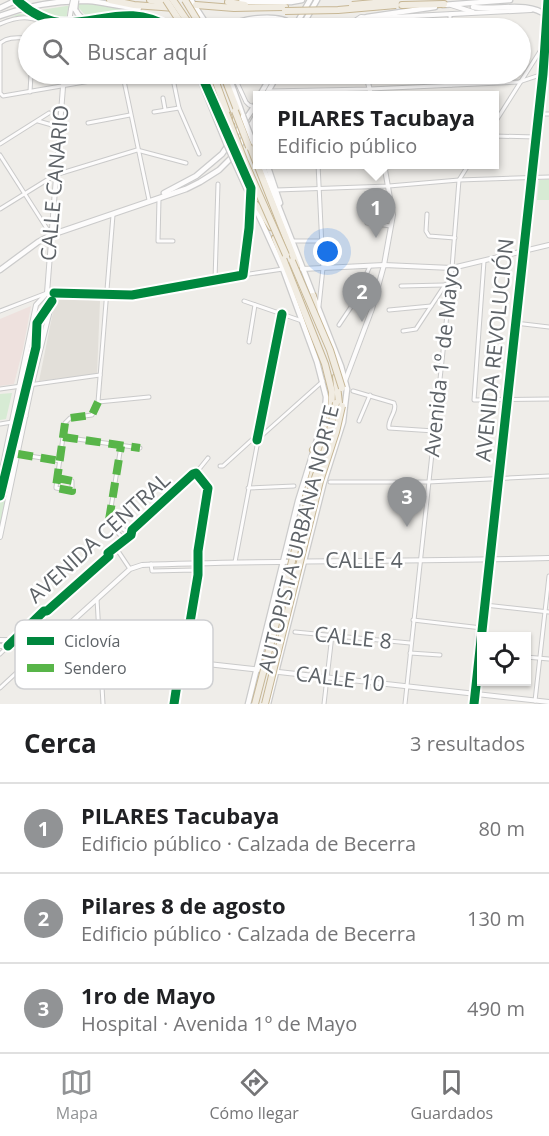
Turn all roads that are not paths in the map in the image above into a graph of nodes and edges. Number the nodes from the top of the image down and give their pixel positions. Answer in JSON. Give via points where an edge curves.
{"nodes":[{"id":1,"x":17,"y":0,"type":"edge"},
{"id":2,"x":74,"y":0,"type":"edge"},
{"id":3,"x":110,"y":0,"type":"edge"},
{"id":4,"x":188,"y":0,"type":"edge"},
{"id":5,"x":302,"y":0,"type":"edge"},
{"id":6,"x":310,"y":0,"type":"edge"},
{"id":7,"x":317,"y":0,"type":"edge"},
{"id":8,"x":432,"y":0,"type":"edge"},
{"id":9,"x":510,"y":0,"type":"edge"},
{"id":10,"x":224,"y":1,"type":"edge"},
{"id":11,"x":548,"y":1,"type":"edge"},
{"id":12,"x":173,"y":2,"type":"edge"},
{"id":13,"x":149,"y":3,"type":"edge"},
{"id":14,"x":399,"y":3,"type":"edge"},
{"id":15,"x":446,"y":4,"type":"junction"},
{"id":16,"x":0,"y":8,"type":"edge"},
{"id":17,"x":264,"y":8,"type":"junction"},
{"id":18,"x":73,"y":9,"type":"junction"},
{"id":19,"x":285,"y":9,"type":"junction"},
{"id":20,"x":474,"y":10,"type":"junction"},
{"id":21,"x":450,"y":14,"type":"junction"},
{"id":22,"x":545,"y":14,"type":"junction"},
{"id":23,"x":0,"y":16,"type":"edge"},
{"id":24,"x":367,"y":17,"type":"junction"},
{"id":25,"x":18,"y":18,"type":"edge"},
{"id":26,"x":71,"y":18,"type":"edge"},
{"id":27,"x":82,"y":18,"type":"edge"},
{"id":28,"x":178,"y":18,"type":"edge"},
{"id":29,"x":185,"y":18,"type":"edge"},
{"id":30,"x":199,"y":18,"type":"edge"},
{"id":31,"x":300,"y":18,"type":"edge"},
{"id":32,"x":307,"y":18,"type":"edge"},
{"id":33,"x":360,"y":18,"type":"edge"},
{"id":34,"x":450,"y":18,"type":"edge"},
{"id":35,"x":0,"y":24,"type":"edge"},
{"id":36,"x":18,"y":38,"type":"edge"},
{"id":37,"x":0,"y":44,"type":"edge"},
{"id":38,"x":545,"y":44,"type":"junction"},
{"id":39,"x":531,"y":64,"type":"edge"},
{"id":40,"x":546,"y":73,"type":"edge"},
{"id":41,"x":531,"y":78,"type":"edge"},
{"id":42,"x":30,"y":84,"type":"edge"},
{"id":43,"x":63,"y":84,"type":"edge"},
{"id":44,"x":77,"y":84,"type":"edge"},
{"id":45,"x":125,"y":84,"type":"edge"},
{"id":46,"x":174,"y":84,"type":"edge"},
{"id":47,"x":202,"y":84,"type":"edge"},
{"id":48,"x":208,"y":84,"type":"edge"},
{"id":49,"x":215,"y":84,"type":"edge"},
{"id":50,"x":215,"y":84,"type":"edge"},
{"id":51,"x":228,"y":84,"type":"edge"},
{"id":52,"x":228,"y":84,"type":"edge"},
{"id":53,"x":237,"y":84,"type":"edge"},
{"id":54,"x":369,"y":84,"type":"edge"},
{"id":55,"x":474,"y":84,"type":"edge"},
{"id":56,"x":518,"y":84,"type":"edge"},
{"id":57,"x":451,"y":85,"type":"joint"},
{"id":58,"x":63,"y":87,"type":"junction"},
{"id":59,"x":370,"y":89,"type":"junction"},
{"id":60,"x":301,"y":91,"type":"edge"},
{"id":61,"x":30,"y":92,"type":"junction"},
{"id":62,"x":1,"y":96,"type":"edge"},
{"id":63,"x":163,"y":98,"type":"dead end"},
{"id":64,"x":253,"y":107,"type":"edge"},
{"id":65,"x":179,"y":108,"type":"junction"},
{"id":66,"x":253,"y":108,"type":"edge"},
{"id":67,"x":165,"y":109,"type":"junction"},
{"id":68,"x":154,"y":112,"type":"dead end"},
{"id":69,"x":49,"y":113,"type":"dead end"},
{"id":70,"x":538,"y":114,"type":"junction"},
{"id":71,"x":549,"y":114,"type":"edge"},
{"id":72,"x":130,"y":115,"type":"junction"},
{"id":73,"x":499,"y":117,"type":"edge"},
{"id":74,"x":242,"y":119,"type":"junction"},
{"id":75,"x":37,"y":120,"type":"junction"},
{"id":76,"x":253,"y":122,"type":"edge"},
{"id":77,"x":88,"y":123,"type":"dead end"},
{"id":78,"x":251,"y":126,"type":"junction"},
{"id":79,"x":59,"y":127,"type":"junction"},
{"id":80,"x":233,"y":128,"type":"junction"},
{"id":81,"x":253,"y":134,"type":"edge"},
{"id":82,"x":499,"y":136,"type":"edge"},
{"id":83,"x":536,"y":137,"type":"junction"},
{"id":84,"x":253,"y":138,"type":"edge"},
{"id":85,"x":228,"y":143,"type":"junction"},
{"id":86,"x":0,"y":144,"type":"edge"},
{"id":87,"x":137,"y":150,"type":"junction"},
{"id":88,"x":199,"y":154,"type":"dead end"},
{"id":89,"x":239,"y":154,"type":"junction"},
{"id":90,"x":253,"y":154,"type":"edge"},
{"id":91,"x":0,"y":155,"type":"edge"},
{"id":92,"x":186,"y":163,"type":"dead end"},
{"id":93,"x":258,"y":169,"type":"edge"},
{"id":94,"x":264,"y":169,"type":"edge"},
{"id":95,"x":265,"y":169,"type":"edge"},
{"id":96,"x":269,"y":169,"type":"edge"},
{"id":97,"x":318,"y":169,"type":"edge"},
{"id":98,"x":385,"y":169,"type":"edge"},
{"id":99,"x":466,"y":169,"type":"edge"},
{"id":100,"x":55,"y":175,"type":"junction"},
{"id":101,"x":549,"y":177,"type":"edge"},
{"id":102,"x":531,"y":178,"type":"junction"},
{"id":103,"x":459,"y":180,"type":"junction"},
{"id":104,"x":218,"y":184,"type":"dead end"},
{"id":105,"x":389,"y":186,"type":"junction"},
{"id":106,"x":320,"y":189,"type":"junction"},
{"id":107,"x":277,"y":190,"type":"junction"},
{"id":108,"x":24,"y":194,"type":"junction"},
{"id":109,"x":159,"y":197,"type":"junction"},
{"id":110,"x":149,"y":200,"type":"junction"},
{"id":111,"x":251,"y":200,"type":"junction"},
{"id":112,"x":0,"y":209,"type":"edge"},
{"id":113,"x":113,"y":213,"type":"junction"},
{"id":114,"x":427,"y":214,"type":"dead end"},
{"id":115,"x":284,"y":220,"type":"junction"},
{"id":116,"x":367,"y":223,"type":"dead end"},
{"id":117,"x":391,"y":226,"type":"junction"},
{"id":118,"x":271,"y":227,"type":"junction"},
{"id":119,"x":51,"y":235,"type":"junction"},
{"id":120,"x":454,"y":238,"type":"junction"},
{"id":121,"x":291,"y":241,"type":"junction"},
{"id":122,"x":321,"y":241,"type":"junction"},
{"id":123,"x":173,"y":242,"type":"dead end"},
{"id":124,"x":549,"y":245,"type":"edge"},
{"id":125,"x":523,"y":251,"type":"junction"},
{"id":126,"x":484,"y":261,"type":"junction"},
{"id":127,"x":384,"y":265,"type":"junction"},
{"id":128,"x":371,"y":266,"type":"junction"},
{"id":129,"x":323,"y":268,"type":"junction"},
{"id":130,"x":452,"y":268,"type":"junction"},
{"id":131,"x":0,"y":269,"type":"edge"},
{"id":132,"x":283,"y":269,"type":"junction"},
{"id":133,"x":302,"y":269,"type":"junction"},
{"id":134,"x":214,"y":280,"type":"junction"},
{"id":135,"x":450,"y":282,"type":"junction"},
{"id":136,"x":445,"y":285,"type":"junction"},
{"id":137,"x":401,"y":286,"type":"dead end"},
{"id":138,"x":47,"y":293,"type":"junction"},
{"id":139,"x":106,"y":294,"type":"junction"},
{"id":140,"x":313,"y":296,"type":"joint"},
{"id":141,"x":244,"y":301,"type":"dead end"},
{"id":142,"x":255,"y":305,"type":"junction"},
{"id":143,"x":431,"y":306,"type":"junction"},
{"id":144,"x":389,"y":310,"type":"dead end"},
{"id":145,"x":0,"y":311,"type":"edge"},
{"id":146,"x":317,"y":311,"type":"junction"},
{"id":147,"x":282,"y":314,"type":"junction"},
{"id":148,"x":302,"y":321,"type":"junction"},
{"id":149,"x":515,"y":323,"type":"junction"},
{"id":150,"x":339,"y":325,"type":"dead end"},
{"id":151,"x":549,"y":327,"type":"edge"},
{"id":152,"x":403,"y":330,"type":"dead end"},
{"id":153,"x":249,"y":342,"type":"dead end"},
{"id":154,"x":100,"y":375,"type":"junction"},
{"id":155,"x":323,"y":381,"type":"junction"},
{"id":156,"x":345,"y":382,"type":"junction"},
{"id":157,"x":32,"y":384,"type":"junction"},
{"id":158,"x":19,"y":386,"type":"junction"},
{"id":159,"x":0,"y":389,"type":"edge"},
{"id":160,"x":353,"y":391,"type":"dead end"},
{"id":161,"x":370,"y":395,"type":"junction"},
{"id":162,"x":149,"y":397,"type":"dead end"},
{"id":163,"x":549,"y":399,"type":"edge"},
{"id":164,"x":507,"y":401,"type":"junction"},
{"id":165,"x":98,"y":402,"type":"junction"},
{"id":166,"x":26,"y":416,"type":"junction"},
{"id":167,"x":359,"y":421,"type":"dead end"},
{"id":168,"x":12,"y":422,"type":"junction"},
{"id":169,"x":0,"y":423,"type":"edge"},
{"id":170,"x":434,"y":431,"type":"junction"},
{"id":171,"x":258,"y":434,"type":"junction"},
{"id":172,"x":325,"y":435,"type":"junction"},
{"id":173,"x":63,"y":436,"type":"junction"},
{"id":174,"x":257,"y":440,"type":"junction"},
{"id":175,"x":121,"y":446,"type":"junction"},
{"id":176,"x":140,"y":448,"type":"dead end"},
{"id":177,"x":314,"y":450,"type":"junction"},
{"id":178,"x":18,"y":454,"type":"junction"},
{"id":179,"x":208,"y":458,"type":"dead end"},
{"id":180,"x":60,"y":461,"type":"junction"},
{"id":181,"x":220,"y":466,"type":"dead end"},
{"id":182,"x":196,"y":473,"type":"junction"},
{"id":183,"x":549,"y":476,"type":"edge"},
{"id":184,"x":57,"y":478,"type":"junction"},
{"id":185,"x":500,"y":478,"type":"junction"},
{"id":186,"x":0,"y":479,"type":"edge"},
{"id":187,"x":330,"y":482,"type":"dead end"},
{"id":188,"x":428,"y":482,"type":"junction"},
{"id":189,"x":294,"y":486,"type":"dead end"},
{"id":190,"x":248,"y":488,"type":"junction"},
{"id":191,"x":116,"y":526,"type":"junction"},
{"id":192,"x":130,"y":536,"type":"junction"},
{"id":193,"x":0,"y":537,"type":"edge"},
{"id":194,"x":125,"y":540,"type":"junction"},
{"id":195,"x":116,"y":548,"type":"junction"},
{"id":196,"x":196,"y":558,"type":"dead end"},
{"id":197,"x":549,"y":558,"type":"edge"},
{"id":198,"x":490,"y":560,"type":"junction"},
{"id":199,"x":235,"y":561,"type":"junction"},
{"id":200,"x":294,"y":561,"type":"junction"},
{"id":201,"x":419,"y":561,"type":"junction"},
{"id":202,"x":152,"y":564,"type":"junction"},
{"id":203,"x":130,"y":569,"type":"junction"},
{"id":204,"x":549,"y":576,"type":"edge"},
{"id":205,"x":96,"y":599,"type":"junction"},
{"id":206,"x":485,"y":605,"type":"junction"},
{"id":207,"x":547,"y":612,"type":"edge"},
{"id":208,"x":35,"y":620,"type":"edge"},
{"id":209,"x":73,"y":620,"type":"edge"},
{"id":210,"x":98,"y":620,"type":"edge"},
{"id":211,"x":188,"y":620,"type":"edge"},
{"id":212,"x":413,"y":621,"type":"junction"},
{"id":213,"x":482,"y":628,"type":"junction"},
{"id":214,"x":295,"y":632,"type":"dead end"},
{"id":215,"x":482,"y":632,"type":"edge"},
{"id":216,"x":332,"y":635,"type":"junction"},
{"id":217,"x":0,"y":640,"type":"edge"},
{"id":218,"x":14,"y":640,"type":"joint"},
{"id":219,"x":411,"y":643,"type":"junction"},
{"id":220,"x":0,"y":646,"type":"edge"},
{"id":221,"x":8,"y":646,"type":"junction"},
{"id":222,"x":15,"y":646,"type":"edge"},
{"id":223,"x":410,"y":652,"type":"junction"},
{"id":224,"x":0,"y":654,"type":"edge"},
{"id":225,"x":440,"y":655,"type":"dead end"},
{"id":226,"x":531,"y":657,"type":"edge"},
{"id":227,"x":540,"y":658,"type":"junction"},
{"id":228,"x":549,"y":659,"type":"edge"},
{"id":229,"x":213,"y":665,"type":"edge"},
{"id":230,"x":277,"y":671,"type":"junction"},
{"id":231,"x":263,"y":672,"type":"junction"},
{"id":232,"x":15,"y":674,"type":"edge"},
{"id":233,"x":327,"y":677,"type":"junction"},
{"id":234,"x":477,"y":681,"type":"edge"},
{"id":235,"x":406,"y":687,"type":"junction"},
{"id":236,"x":0,"y":688,"type":"edge"},
{"id":237,"x":102,"y":689,"type":"edge"},
{"id":238,"x":179,"y":689,"type":"edge"},
{"id":239,"x":475,"y":695,"type":"junction"},
{"id":240,"x":535,"y":701,"type":"junction"},
{"id":241,"x":549,"y":702,"type":"edge"},
{"id":242,"x":103,"y":704,"type":"edge"},
{"id":243,"x":176,"y":704,"type":"edge"},
{"id":244,"x":248,"y":704,"type":"edge"},
{"id":245,"x":255,"y":704,"type":"edge"},
{"id":246,"x":265,"y":704,"type":"edge"},
{"id":247,"x":324,"y":704,"type":"edge"},
{"id":248,"x":405,"y":704,"type":"edge"},
{"id":249,"x":474,"y":704,"type":"edge"}],
"edges":[{"from":1,"to":16,"type":"main road"},
{"from":2,"to":18,"type":"main road","bridge":true},
{"from":3,"to":13,"type":"highway"},
{"from":4,"to":30,"type":"highway","bridge":true},
{"from":5,"to":10,"type":"main road"},
{"from":6,"to":31,"type":"main road"},
{"from":7,"to":32,"type":"main road"},
{"from":8,"to":14,"type":"highway"},
{"from":9,"to":15,"type":"main road"},
{"from":10,"to":17,"type":"highway"},
{"from":11,"to":22,"type":"main road","name":"AVENIDA REVOLUCIÓN"},
{"from":12,"to":13,"type":"highway"},
{"from":12,"to":28,"type":"highway","bridge":true},
{"from":12,"to":29,"type":"highway","bridge":true},
{"from":13,"to":23,"type":"main road","via":[[132,8],[71,1],[23,8]]},
{"from":14,"to":15,"type":"highway"},
{"from":14,"to":19,"type":"highway","bridge":true,"via":[[350,10]]},
{"from":15,"to":20,"type":"street"},
{"from":15,"to":24,"type":"main road"},
{"from":17,"to":19,"type":"highway"},
{"from":17,"to":19,"type":"highway","via":[[198,8],[231,12]]},
{"from":18,"to":26,"type":"street"},
{"from":18,"to":27,"type":"main road"},
{"from":20,"to":21,"type":"street"},
{"from":20,"to":22,"type":"main road","via":[[533,7]]},
{"from":21,"to":24,"type":"street"},
{"from":21,"to":34,"type":"street"},
{"from":22,"to":38,"type":"main road","name":"AVENIDA REVOLUCIÓN"},
{"from":24,"to":33,"type":"street"},
{"from":25,"to":35,"type":"street"},
{"from":36,"to":37,"type":"street","via":[[5,39]]},
{"from":37,"to":62,"type":"street"},
{"from":38,"to":39,"type":"street"},
{"from":38,"to":40,"type":"main road","name":"AVENIDA REVOLUCIÓN"},
{"from":40,"to":41,"type":"street"},
{"from":40,"to":70,"type":"main road","name":"AVENIDA REVOLUCIÓN"},
{"from":42,"to":61,"type":"street"},
{"from":43,"to":58,"type":"street","name":"CALLE CANARIO"},
{"from":44,"to":58,"type":"street"},
{"from":45,"to":72,"type":"street"},
{"from":46,"to":65,"type":"street"},
{"from":47,"to":85,"type":"main road"},
{"from":48,"to":80,"type":"highway","via":[[219,110]]},
{"from":49,"to":80,"type":"highway"},
{"from":50,"to":245,"type":"highway","name":"AUTOPISTA URBANA NORTE","bridge":true,"via":[[314,325],[336,403]]},
{"from":51,"to":74,"type":"highway"},
{"from":52,"to":90,"type":"highway","name":"AUTOPISTA URBANA NORTE","bridge":true},
{"from":53,"to":64,"type":"street","via":[[246,102]]},
{"from":54,"to":59,"type":"street"},
{"from":55,"to":57,"type":"street"},
{"from":56,"to":73,"type":"street"},
{"from":57,"to":59,"type":"street"},
{"from":58,"to":61,"type":"street"},
{"from":58,"to":79,"type":"street","name":"CALLE CANARIO"},
{"from":59,"to":60,"type":"street"},
{"from":61,"to":62,"type":"street"},
{"from":63,"to":67,"type":"street"},
{"from":65,"to":67,"type":"street"},
{"from":65,"to":88,"type":"street"},
{"from":66,"to":74,"type":"main road"},
{"from":67,"to":68,"type":"street"},
{"from":69,"to":75,"type":"street"},
{"from":70,"to":71,"type":"street"},
{"from":70,"to":83,"type":"main road","name":"AVENIDA REVOLUCIÓN"},
{"from":72,"to":77,"type":"street"},
{"from":72,"to":87,"type":"street"},
{"from":74,"to":78,"type":"main road"},
{"from":74,"to":84,"type":"highway","bridge":true},
{"from":74,"to":85,"type":"main road"},
{"from":75,"to":79,"type":"street"},
{"from":75,"to":86,"type":"street"},
{"from":76,"to":78,"type":"main road"},
{"from":78,"to":81,"type":"main road"},
{"from":78,"to":89,"type":"main road"},
{"from":79,"to":100,"type":"street","name":"CALLE CANARIO"},
{"from":80,"to":89,"type":"highway","bridge":true},
{"from":82,"to":83,"type":"street"},
{"from":83,"to":102,"type":"main road","name":"AVENIDA REVOLUCIÓN"},
{"from":85,"to":109,"type":"main road","via":[[214,162]]},
{"from":85,"to":111,"type":"main road","bridge":true},
{"from":87,"to":92,"type":"street"},
{"from":87,"to":100,"type":"street"},
{"from":87,"to":110,"type":"street"},
{"from":89,"to":109,"type":"main road","via":[[200,182]]},
{"from":89,"to":118,"type":"highway"},
{"from":91,"to":108,"type":"street"},
{"from":93,"to":246,"type":"highway","name":"AUTOPISTA URBANA NORTE","bridge":true,"via":[[342,388],[336,432],[320,481]]},
{"from":94,"to":115,"type":"main road"},
{"from":95,"to":146,"type":"highway"},
{"from":96,"to":107,"type":"main road"},
{"from":97,"to":106,"type":"street"},
{"from":98,"to":105,"type":"street"},
{"from":99,"to":103,"type":"street","name":"Avenida 1º de Mayo"},
{"from":100,"to":108,"type":"street"},
{"from":100,"to":119,"type":"street","name":"CALLE CANARIO"},
{"from":101,"to":102,"type":"street"},
{"from":102,"to":103,"type":"street"},
{"from":102,"to":125,"type":"main road","name":"AVENIDA REVOLUCIÓN"},
{"from":103,"to":105,"type":"street"},
{"from":103,"to":120,"type":"street","name":"Avenida 1º de Mayo"},
{"from":104,"to":134,"type":"street"},
{"from":105,"to":106,"type":"street"},
{"from":105,"to":117,"type":"street"},
{"from":106,"to":107,"type":"street"},
{"from":106,"to":122,"type":"street"},
{"from":107,"to":115,"type":"main road"},
{"from":108,"to":112,"type":"street"},
{"from":108,"to":119,"type":"street"},
{"from":109,"to":110,"type":"main road"},
{"from":109,"to":123,"type":"street","via":[[158,241]]},
{"from":110,"to":113,"type":"main road"},
{"from":111,"to":118,"type":"highway"},
{"from":111,"to":132,"type":"main road"},
{"from":113,"to":119,"type":"main road"},
{"from":113,"to":139,"type":"street"},
{"from":114,"to":120,"type":"street","via":[[429,236]]},
{"from":115,"to":121,"type":"main road"},
{"from":116,"to":117,"type":"street"},
{"from":117,"to":127,"type":"street"},
{"from":118,"to":172,"type":"highway","via":[[326,364],[333,403]]},
{"from":119,"to":131,"type":"main road"},
{"from":119,"to":138,"type":"street","name":"CALLE CANARIO"},
{"from":120,"to":130,"type":"street","name":"Avenida 1º de Mayo"},
{"from":121,"to":122,"type":"street"},
{"from":121,"to":133,"type":"main road"},
{"from":122,"to":129,"type":"street"},
{"from":124,"to":125,"type":"street"},
{"from":125,"to":126,"type":"street"},
{"from":125,"to":149,"type":"main road","name":"AVENIDA REVOLUCIÓN"},
{"from":126,"to":130,"type":"street"},
{"from":126,"to":164,"type":"street","via":[[473,398]]},
{"from":127,"to":128,"type":"street"},
{"from":127,"to":130,"type":"street"},
{"from":127,"to":156,"type":"street"},
{"from":128,"to":129,"type":"street"},
{"from":128,"to":150,"type":"street"},
{"from":129,"to":133,"type":"street"},
{"from":129,"to":146,"type":"street"},
{"from":130,"to":135,"type":"street","name":"Avenida 1º de Mayo"},
{"from":132,"to":134,"type":"street"},
{"from":132,"to":148,"type":"main road"},
{"from":133,"to":140,"type":"main road"},
{"from":134,"to":139,"type":"street","via":[[141,294]]},
{"from":135,"to":136,"type":"street"},
{"from":135,"to":170,"type":"street","name":"Avenida 1º de Mayo"},
{"from":136,"to":137,"type":"street"},
{"from":136,"to":143,"type":"street"},
{"from":138,"to":139,"type":"street"},
{"from":138,"to":145,"type":"street"},
{"from":138,"to":157,"type":"street","name":"CALLE CANARIO","via":[[51,306]]},
{"from":138,"to":158,"type":"street","name":"CALLE CANARIO","via":[[36,305]]},
{"from":139,"to":154,"type":"street"},
{"from":140,"to":146,"type":"highway"},
{"from":141,"to":142,"type":"street"},
{"from":142,"to":147,"type":"street"},
{"from":142,"to":153,"type":"street"},
{"from":143,"to":144,"type":"street"},
{"from":143,"to":152,"type":"street","via":[[416,329]]},
{"from":146,"to":156,"type":"main road"},
{"from":146,"to":200,"type":"highway","via":[[338,381],[339,403],[336,427]]},
{"from":147,"to":148,"type":"street"},
{"from":147,"to":171,"type":"street"},
{"from":148,"to":155,"type":"main road"},
{"from":149,"to":151,"type":"street"},
{"from":149,"to":164,"type":"main road","name":"AVENIDA REVOLUCIÓN"},
{"from":154,"to":157,"type":"street"},
{"from":154,"to":165,"type":"street"},
{"from":155,"to":174,"type":"street"},
{"from":155,"to":177,"type":"main road","via":[[325,414]]},
{"from":156,"to":200,"type":"main road","via":[[342,422]]},
{"from":157,"to":158,"type":"street"},
{"from":157,"to":166,"type":"street","name":"CALLE CANARIO"},
{"from":158,"to":159,"type":"street"},
{"from":158,"to":168,"type":"street","name":"CALLE CANARIO"},
{"from":160,"to":161,"type":"street"},
{"from":161,"to":167,"type":"street"},
{"from":161,"to":170,"type":"street","via":[[396,405],[389,428]]},
{"from":162,"to":165,"type":"street"},
{"from":163,"to":164,"type":"street"},
{"from":164,"to":185,"type":"main road","name":"AVENIDA REVOLUCIÓN"},
{"from":165,"to":173,"type":"street","via":[[92,414],[67,420]]},
{"from":166,"to":168,"type":"street"},
{"from":166,"to":178,"type":"street","name":"CALLE CANARIO"},
{"from":168,"to":169,"type":"street"},
{"from":168,"to":186,"type":"street","name":"CALLE CANARIO"},
{"from":170,"to":188,"type":"street","name":"Avenida 1º de Mayo"},
{"from":171,"to":174,"type":"street"},
{"from":171,"to":181,"type":"street"},
{"from":172,"to":177,"type":"highway"},
{"from":172,"to":200,"type":"highway","via":[[311,479]]},
{"from":173,"to":175,"type":"street"},
{"from":173,"to":180,"type":"street"},
{"from":174,"to":190,"type":"street"},
{"from":175,"to":176,"type":"street"},
{"from":175,"to":191,"type":"street","via":[[109,520]]},
{"from":177,"to":200,"type":"main road","via":[[298,501]]},
{"from":178,"to":180,"type":"street"},
{"from":178,"to":193,"type":"street","name":"CALLE CANARIO"},
{"from":179,"to":182,"type":"street","name":"AVENIDA CENTRAL"},
{"from":180,"to":184,"type":"street"},
{"from":182,"to":192,"type":"street","name":"AVENIDA CENTRAL"},
{"from":182,"to":196,"type":"street","via":[[207,485]]},
{"from":183,"to":185,"type":"street"},
{"from":184,"to":184,"type":"street","via":[[57,490],[72,491],[72,481]]},
{"from":185,"to":188,"type":"street"},
{"from":185,"to":198,"type":"main road","name":"AVENIDA REVOLUCIÓN"},
{"from":187,"to":188,"type":"street"},
{"from":188,"to":201,"type":"street","name":"Avenida 1º de Mayo"},
{"from":189,"to":190,"type":"street"},
{"from":190,"to":199,"type":"street"},
{"from":191,"to":192,"type":"street"},
{"from":191,"to":194,"type":"street"},
{"from":192,"to":194,"type":"street","name":"AVENIDA CENTRAL"},
{"from":194,"to":195,"type":"street","name":"AVENIDA CENTRAL"},
{"from":195,"to":203,"type":"street"},
{"from":195,"to":208,"type":"street","name":"AVENIDA CENTRAL"},
{"from":197,"to":198,"type":"street","name":"CALLE 4"},
{"from":198,"to":201,"type":"street","name":"CALLE 4"},
{"from":198,"to":206,"type":"main road","name":"AVENIDA REVOLUCIÓN"},
{"from":199,"to":200,"type":"street","name":"CALLE 4"},
{"from":199,"to":202,"type":"street","name":"CALLE 4"},
{"from":200,"to":201,"type":"street","name":"CALLE 4"},
{"from":200,"to":230,"type":"main road"},
{"from":200,"to":231,"type":"main road"},
{"from":200,"to":231,"type":"highway","bridge":true},
{"from":201,"to":212,"type":"street","name":"Avenida 1º de Mayo"},
{"from":202,"to":203,"type":"street","name":"CALLE 4"},
{"from":202,"to":211,"type":"street","via":[[152,571],[195,570]]},
{"from":203,"to":205,"type":"street"},
{"from":204,"to":207,"type":"street"},
{"from":205,"to":209,"type":"street"},
{"from":205,"to":210,"type":"street"},
{"from":206,"to":207,"type":"street"},
{"from":206,"to":213,"type":"main road","name":"AVENIDA REVOLUCIÓN"},
{"from":207,"to":227,"type":"street"},
{"from":212,"to":213,"type":"street"},
{"from":212,"to":219,"type":"street","name":"Avenida 1º de Mayo"},
{"from":213,"to":215,"type":"main road","name":"AVENIDA REVOLUCIÓN"},
{"from":214,"to":216,"type":"street","name":"CALLE 8"},
{"from":216,"to":219,"type":"street","name":"CALLE 8"},
{"from":216,"to":233,"type":"street"},
{"from":217,"to":218,"type":"street"},
{"from":218,"to":221,"type":"street","name":"AVENIDA CENTRAL"},
{"from":219,"to":223,"type":"street","name":"Avenida 1º de Mayo"},
{"from":220,"to":221,"type":"street"},
{"from":221,"to":222,"type":"street"},
{"from":221,"to":224,"type":"street","name":"AVENIDA CENTRAL"},
{"from":223,"to":225,"type":"street"},
{"from":223,"to":235,"type":"street","name":"Avenida 1º de Mayo"},
{"from":226,"to":227,"type":"street"},
{"from":227,"to":228,"type":"street"},
{"from":227,"to":240,"type":"street"},
{"from":229,"to":231,"type":"street","name":"CALLE 10"},
{"from":230,"to":231,"type":"street","name":"CALLE 10"},
{"from":230,"to":233,"type":"street","name":"CALLE 10"},
{"from":230,"to":246,"type":"main road"},
{"from":231,"to":244,"type":"main road"},
{"from":231,"to":245,"type":"highway"},
{"from":231,"to":246,"type":"highway"},
{"from":232,"to":236,"type":"street"},
{"from":233,"to":235,"type":"street","name":"CALLE 10"},
{"from":233,"to":247,"type":"street"},
{"from":234,"to":239,"type":"main road","name":"AVENIDA REVOLUCIÓN"},
{"from":235,"to":239,"type":"street","name":"CALLE 10"},
{"from":235,"to":248,"type":"street","name":"Avenida 1º de Mayo"},
{"from":237,"to":242,"type":"street"},
{"from":238,"to":243,"type":"street"},
{"from":239,"to":240,"type":"street","name":"CALLE 10"},
{"from":239,"to":249,"type":"main road","name":"AVENIDA REVOLUCIÓN"},
{"from":240,"to":241,"type":"street","name":"CALLE 10"}]}
